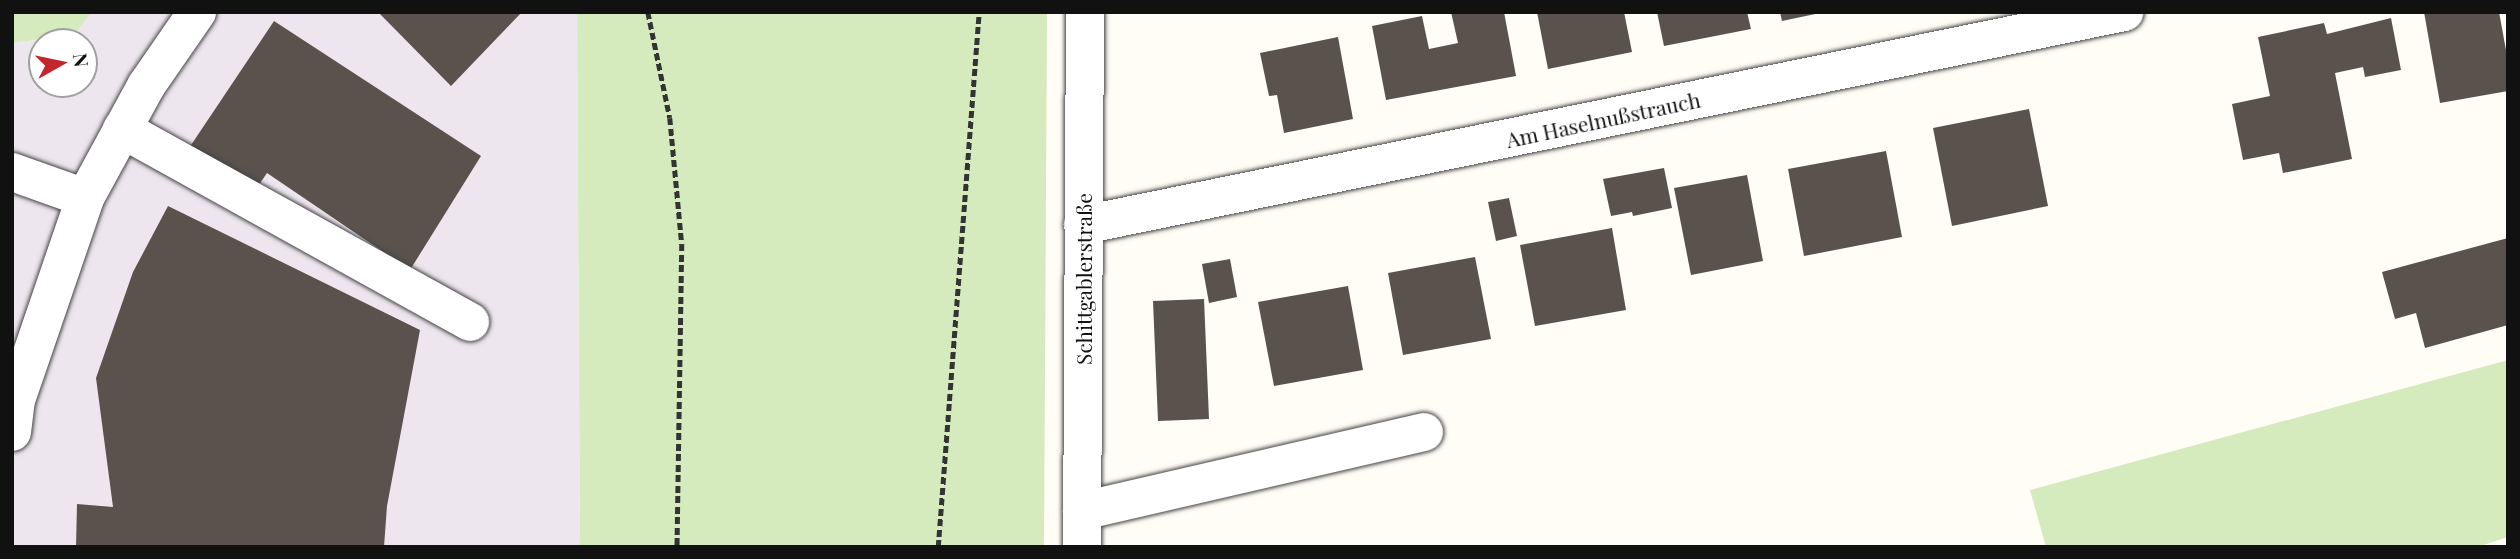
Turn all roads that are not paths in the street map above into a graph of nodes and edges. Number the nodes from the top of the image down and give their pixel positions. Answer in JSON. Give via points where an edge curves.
{"nodes":[{"id":1,"x":197,"y":12,"type":"edge"},
{"id":2,"x":1085,"y":12,"type":"edge"},
{"id":3,"x":2124,"y":12,"type":"edge"},
{"id":4,"x":122,"y":129,"type":"junction"},
{"id":5,"x":12,"y":172,"type":"edge"},
{"id":6,"x":85,"y":198,"type":"junction"},
{"id":7,"x":1083,"y":225,"type":"junction"},
{"id":8,"x":470,"y":322,"type":"dead end"},
{"id":9,"x":12,"y":432,"type":"edge"},
{"id":10,"x":1423,"y":432,"type":"dead end"},
{"id":11,"x":1082,"y":529,"type":"edge"}],
"edges":[{"from":1,"to":4,"type":"street"},
{"from":2,"to":7,"type":"street","name":"Schittgablerstraße"},
{"from":3,"to":7,"type":"street","name":"Am Haselnußstrauch"},
{"from":4,"to":6,"type":"street"},
{"from":4,"to":8,"type":"street"},
{"from":5,"to":6,"type":"street"},
{"from":6,"to":9,"type":"street","via":[[16,400]]},
{"from":7,"to":11,"type":"street","name":"Schittgablerstraße"},
{"from":10,"to":11,"type":"street"}]}
